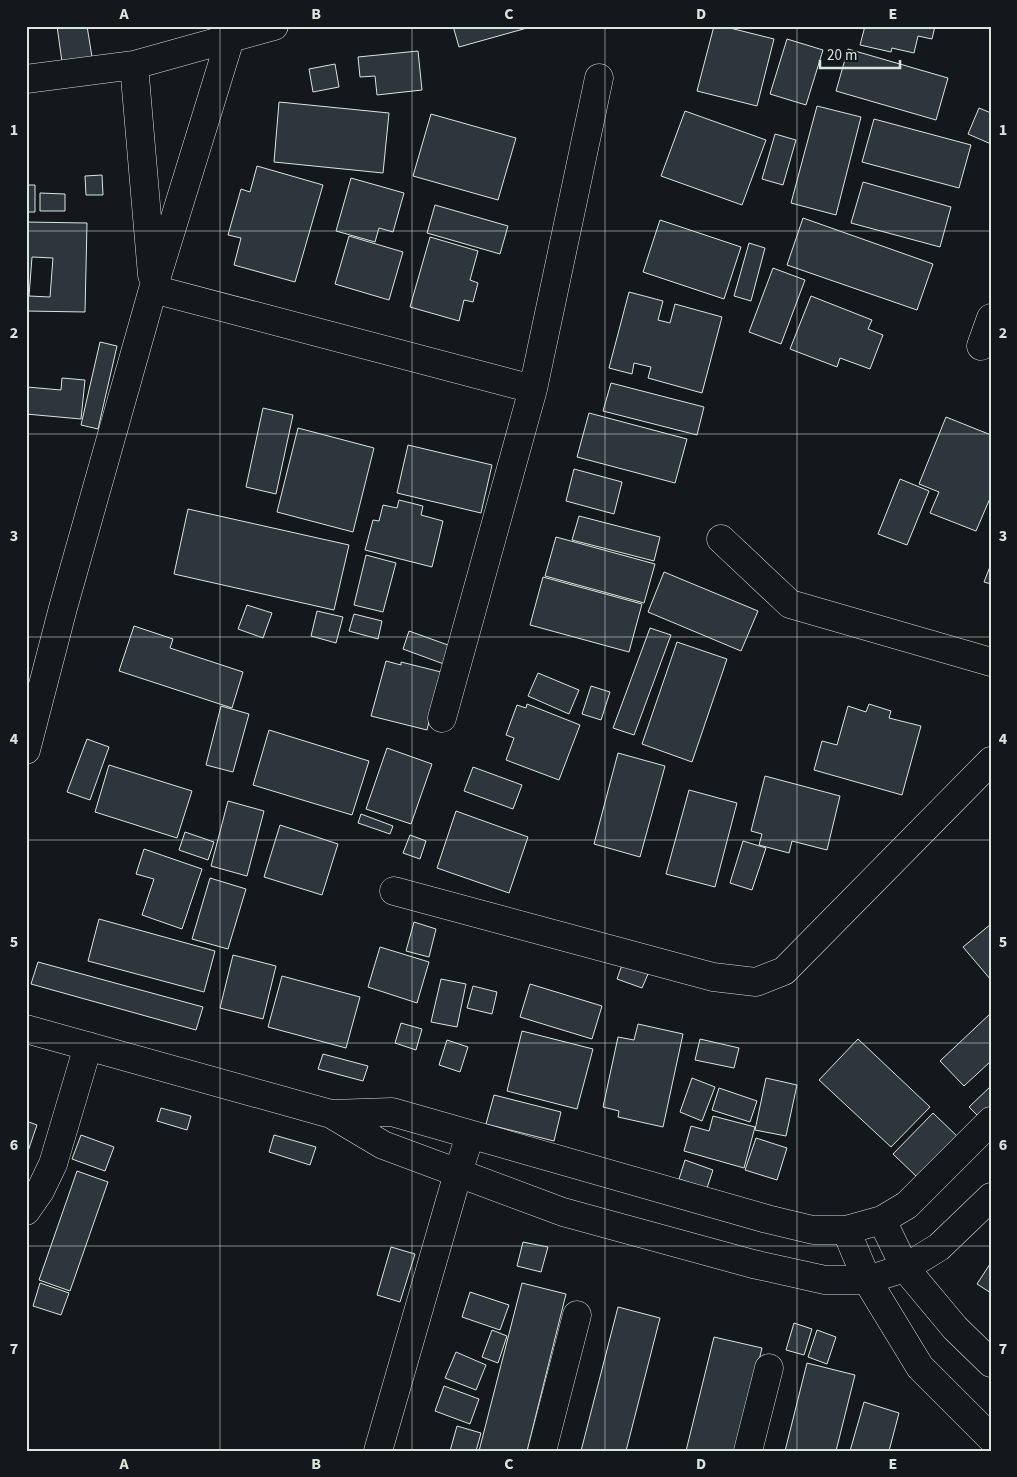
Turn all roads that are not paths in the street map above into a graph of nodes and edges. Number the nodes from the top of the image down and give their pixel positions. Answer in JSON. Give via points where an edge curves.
{"nodes":[{"id":1,"x":274,"y":26,"type":"edge"},
{"id":2,"x":230,"y":39,"type":"junction"},
{"id":3,"x":134,"y":65,"type":"junction"},
{"id":4,"x":599,"y":78,"type":"dead end"},
{"id":5,"x":26,"y":79,"type":"edge"},
{"id":6,"x":153,"y":289,"type":"junction"},
{"id":7,"x":991,"y":318,"type":"edge"},
{"id":8,"x":981,"y":346,"type":"dead end"},
{"id":9,"x":533,"y":389,"type":"junction"},
{"id":10,"x":721,"y":539,"type":"dead end"},
{"id":11,"x":991,"y":662,"type":"edge"},
{"id":12,"x":442,"y":718,"type":"dead end"},
{"id":13,"x":26,"y":750,"type":"edge"},
{"id":14,"x":991,"y":760,"type":"edge"},
{"id":15,"x":394,"y":891,"type":"dead end"},
{"id":16,"x":26,"y":1029,"type":"edge"},
{"id":17,"x":88,"y":1046,"type":"junction"},
{"id":18,"x":330,"y":1114,"type":"junction"},
{"id":19,"x":991,"y":1121,"type":"edge"},
{"id":20,"x":470,"y":1135,"type":"junction"},
{"id":21,"x":458,"y":1173,"type":"junction"},
{"id":22,"x":991,"y":1197,"type":"edge"},
{"id":23,"x":26,"y":1211,"type":"edge"},
{"id":24,"x":882,"y":1220,"type":"junction"},
{"id":25,"x":846,"y":1230,"type":"junction"},
{"id":26,"x":905,"y":1268,"type":"junction"},
{"id":27,"x":867,"y":1280,"type":"junction"},
{"id":28,"x":577,"y":1315,"type":"dead end"},
{"id":29,"x":991,"y":1363,"type":"edge"},
{"id":30,"x":769,"y":1368,"type":"dead end"},
{"id":31,"x":991,"y":1438,"type":"edge"},
{"id":32,"x":378,"y":1451,"type":"edge"},
{"id":33,"x":542,"y":1451,"type":"edge"},
{"id":34,"x":748,"y":1451,"type":"edge"}],
"edges":[{"from":1,"to":2,"type":"street"},
{"from":2,"to":3,"type":"street"},
{"from":2,"to":6,"type":"street"},
{"from":3,"to":5,"type":"street"},
{"from":3,"to":6,"type":"street"},
{"from":4,"to":9,"type":"street"},
{"from":6,"to":9,"type":"street"},
{"from":6,"to":13,"type":"street"},
{"from":7,"to":8,"type":"street"},
{"from":9,"to":12,"type":"street"},
{"from":10,"to":11,"type":"street","via":[[790,604]]},
{"from":14,"to":15,"type":"street","via":[[784,971],[756,982],[713,977]]},
{"from":16,"to":17,"type":"street"},
{"from":17,"to":18,"type":"street"},
{"from":17,"to":23,"type":"street","via":[[53,1164]]},
{"from":18,"to":20,"type":"street","via":[[392,1112]]},
{"from":18,"to":21,"type":"street","via":[[383,1145]]},
{"from":19,"to":24,"type":"street","via":[[907,1205]]},
{"from":20,"to":21,"type":"street"},
{"from":20,"to":25,"type":"street","via":[[767,1219],[813,1230]]},
{"from":21,"to":27,"type":"street","via":[[563,1212],[752,1264],[826,1280]]},
{"from":21,"to":32,"type":"street"},
{"from":22,"to":26,"type":"street","via":[[939,1247]]},
{"from":24,"to":25,"type":"street"},
{"from":24,"to":26,"type":"street"},
{"from":25,"to":27,"type":"street"},
{"from":26,"to":27,"type":"street"},
{"from":26,"to":29,"type":"street","via":[[955,1328]]},
{"from":27,"to":31,"type":"street","via":[[920,1367]]},
{"from":28,"to":33,"type":"street"},
{"from":30,"to":34,"type":"street"}]}
